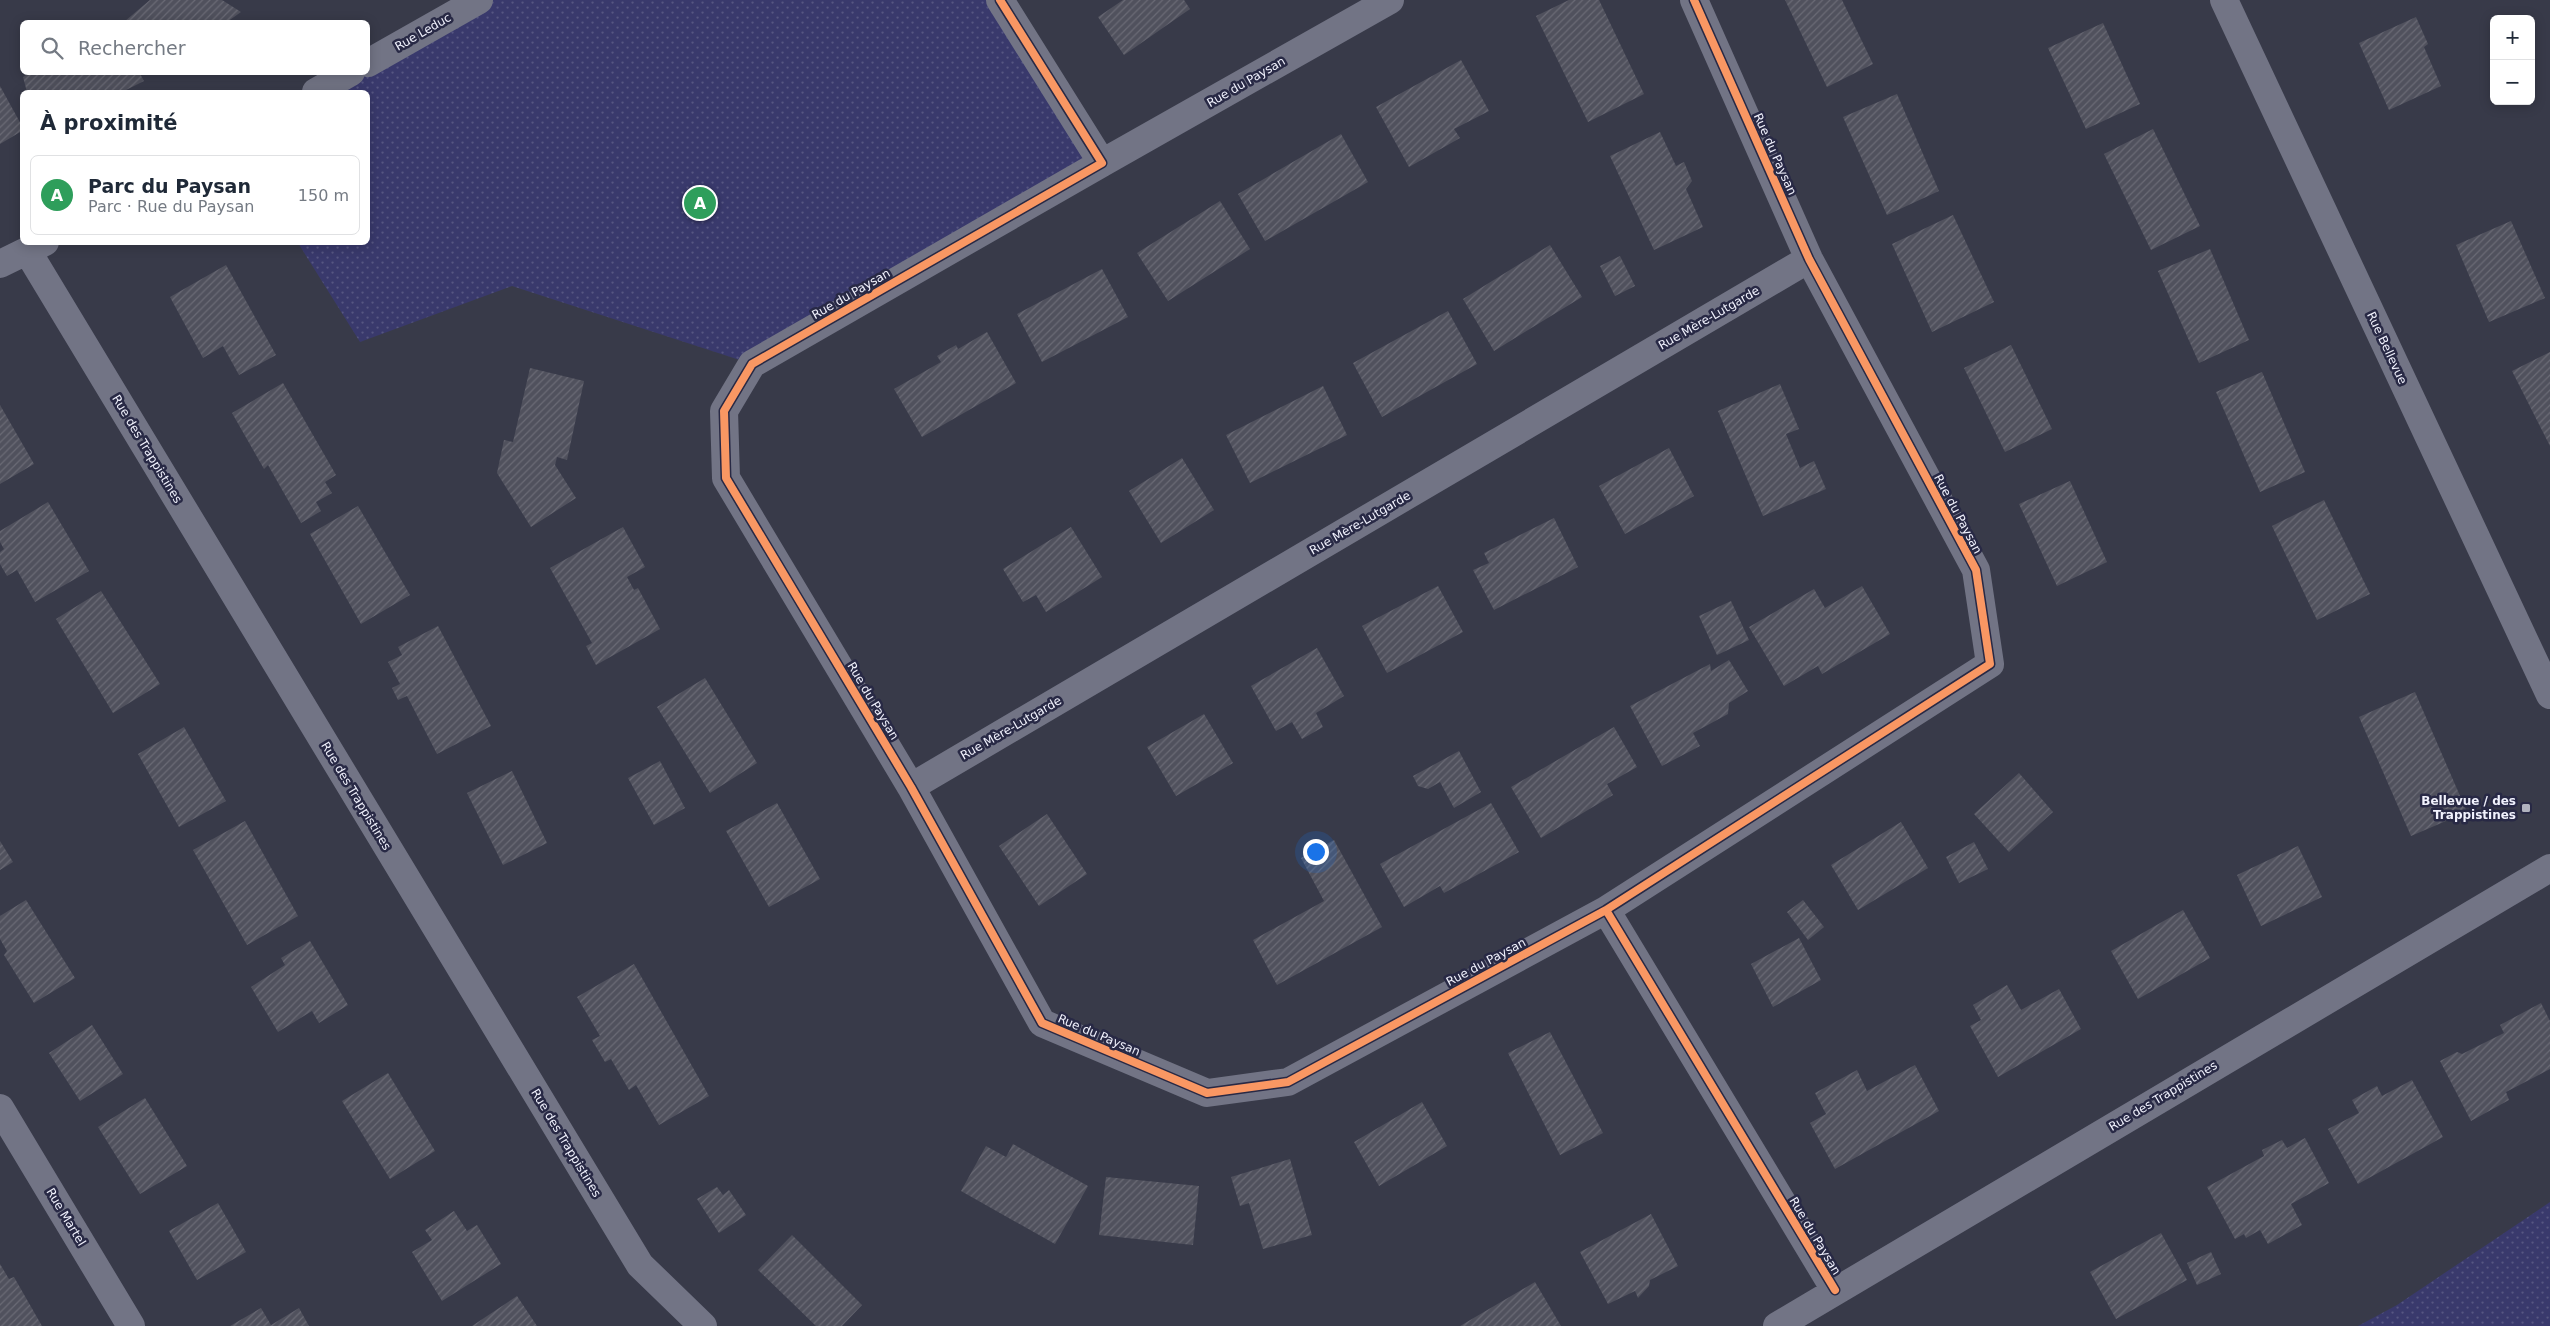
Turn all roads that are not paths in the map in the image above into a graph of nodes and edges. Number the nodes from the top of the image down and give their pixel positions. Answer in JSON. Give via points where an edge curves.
{"nodes":[{"id":1,"x":480,"y":0,"type":"edge"},
{"id":2,"x":1000,"y":0,"type":"edge"},
{"id":3,"x":1390,"y":0,"type":"edge"},
{"id":4,"x":1694,"y":0,"type":"edge"},
{"id":5,"x":2224,"y":0,"type":"edge"},
{"id":6,"x":370,"y":62,"type":"edge"},
{"id":7,"x":346,"y":75,"type":"edge"},
{"id":8,"x":320,"y":90,"type":"edge"},
{"id":9,"x":1102,"y":163,"type":"junction"},
{"id":10,"x":37,"y":247,"type":"edge"},
{"id":11,"x":1809,"y":259,"type":"junction"},
{"id":12,"x":0,"y":264,"type":"edge"},
{"id":13,"x":2550,"y":695,"type":"edge"},
{"id":14,"x":911,"y":787,"type":"junction"},
{"id":15,"x":2550,"y":868,"type":"edge"},
{"id":16,"x":1606,"y":910,"type":"junction"},
{"id":17,"x":0,"y":1108,"type":"edge"},
{"id":18,"x":1835,"y":1290,"type":"junction"},
{"id":19,"x":132,"y":1326,"type":"edge"},
{"id":20,"x":702,"y":1326,"type":"edge"},
{"id":21,"x":1777,"y":1326,"type":"edge"}],
"edges":[{"from":1,"to":6,"type":"street","name":"Rue Leduc"},
{"from":2,"to":9,"type":"street"},
{"from":3,"to":9,"type":"street","name":"Rue du Paysan"},
{"from":4,"to":11,"type":"street","name":"Rue du Paysan"},
{"from":5,"to":13,"type":"street","name":"Rue Bellevue"},
{"from":7,"to":8,"type":"street"},
{"from":9,"to":14,"type":"street","name":"Rue du Paysan","via":[[752,364],[724,411],[726,478]]},
{"from":10,"to":12,"type":"street"},
{"from":10,"to":20,"type":"street","name":"Rue des Trappistines","via":[[640,1265]]},
{"from":11,"to":14,"type":"street","name":"Rue Mère-Lutgarde"},
{"from":11,"to":16,"type":"street","name":"Rue du Paysan","via":[[1976,570],[1990,664]]},
{"from":14,"to":16,"type":"street","name":"Rue du Paysan","via":[[1042,1023],[1206,1093],[1288,1082]]},
{"from":15,"to":18,"type":"street","name":"Rue des Trappistines"},
{"from":16,"to":18,"type":"street","name":"Rue du Paysan"},
{"from":17,"to":19,"type":"street","name":"Rue Martel"},
{"from":18,"to":21,"type":"street","name":"Rue des Trappistines"}]}
